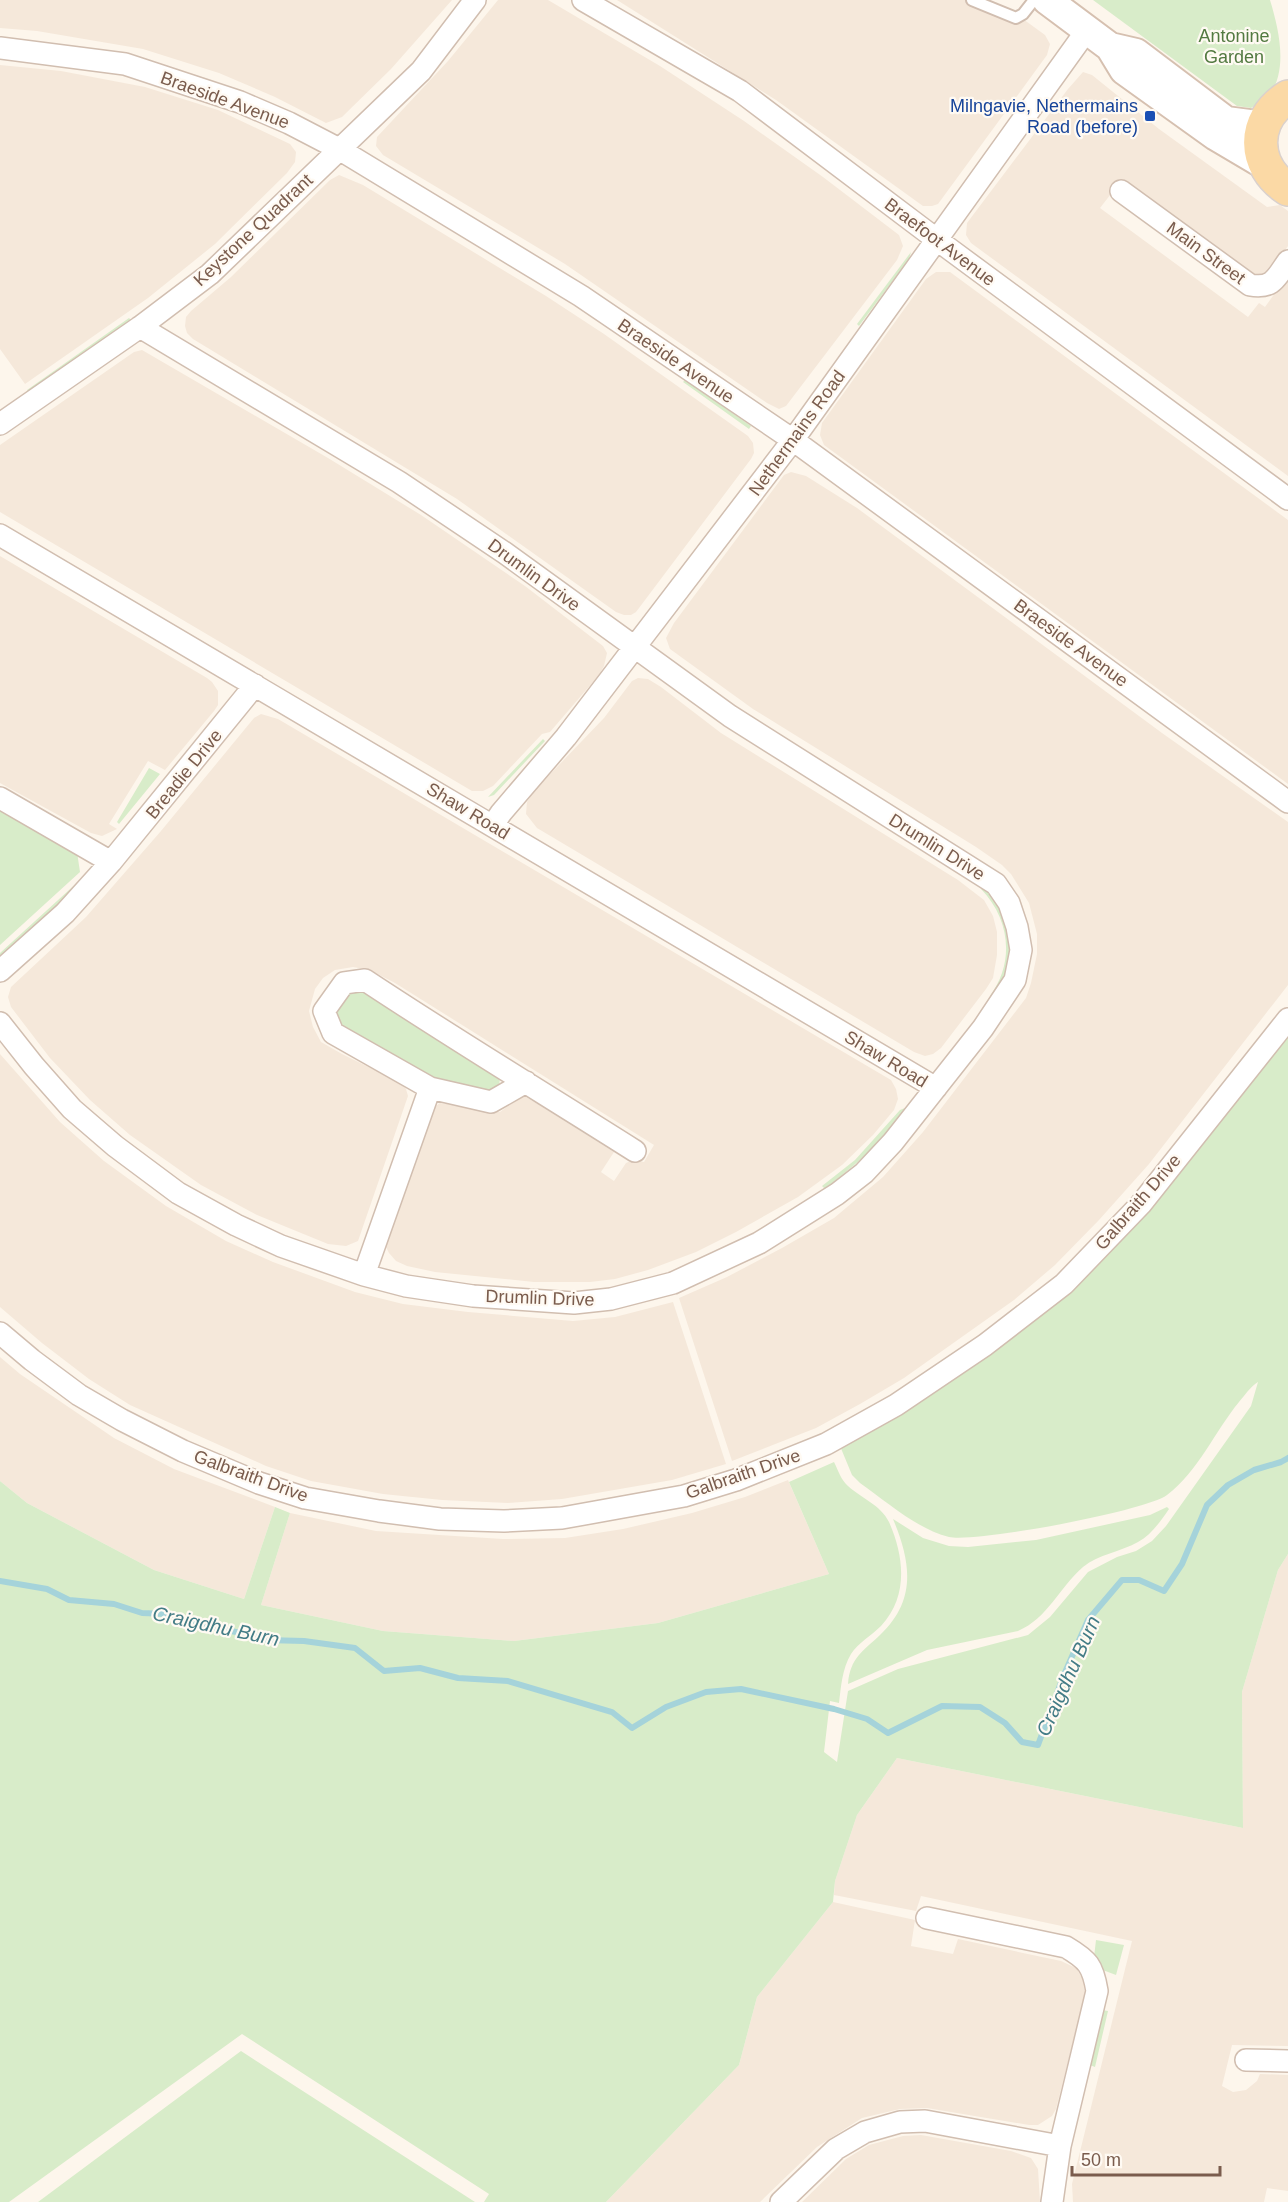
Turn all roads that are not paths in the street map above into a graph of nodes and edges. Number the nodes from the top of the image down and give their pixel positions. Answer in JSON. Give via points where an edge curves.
{"nodes":[{"id":1,"x":475,"y":0,"type":"edge"},
{"id":2,"x":583,"y":0,"type":"edge"},
{"id":3,"x":972,"y":0,"type":"edge"},
{"id":4,"x":1034,"y":0,"type":"edge"},
{"id":5,"x":1047,"y":0,"type":"edge"},
{"id":6,"x":1087,"y":30,"type":"junction"},
{"id":7,"x":1110,"y":47,"type":"junction"},
{"id":8,"x":0,"y":48,"type":"edge"},
{"id":9,"x":1288,"y":97,"type":"edge"},
{"id":10,"x":1264,"y":123,"type":"junction"},
{"id":11,"x":339,"y":149,"type":"junction"},
{"id":12,"x":1265,"y":165,"type":"junction"},
{"id":13,"x":1288,"y":189,"type":"edge"},
{"id":14,"x":1120,"y":191,"type":"dead end"},
{"id":15,"x":937,"y":240,"type":"junction"},
{"id":16,"x":1288,"y":261,"type":"edge"},
{"id":17,"x":140,"y":327,"type":"junction"},
{"id":18,"x":0,"y":424,"type":"edge"},
{"id":19,"x":793,"y":440,"type":"junction"},
{"id":20,"x":1288,"y":499,"type":"edge"},
{"id":21,"x":0,"y":535,"type":"edge"},
{"id":22,"x":635,"y":648,"type":"junction"},
{"id":23,"x":255,"y":685,"type":"junction"},
{"id":24,"x":0,"y":798,"type":"edge"},
{"id":25,"x":1288,"y":802,"type":"edge"},
{"id":26,"x":493,"y":825,"type":"junction"},
{"id":27,"x":111,"y":862,"type":"junction"},
{"id":28,"x":0,"y":971,"type":"edge"},
{"id":29,"x":1288,"y":1019,"type":"edge"},
{"id":30,"x":0,"y":1023,"type":"edge"},
{"id":31,"x":526,"y":1082,"type":"junction"},
{"id":32,"x":430,"y":1088,"type":"junction"},
{"id":33,"x":936,"y":1088,"type":"junction"},
{"id":34,"x":634,"y":1151,"type":"dead end"},
{"id":35,"x":364,"y":1275,"type":"junction"},
{"id":36,"x":0,"y":1333,"type":"edge"},
{"id":37,"x":927,"y":1918,"type":"dead end"},
{"id":38,"x":1246,"y":2060,"type":"dead end"},
{"id":39,"x":1288,"y":2061,"type":"edge"},
{"id":40,"x":1060,"y":2146,"type":"junction"},
{"id":41,"x":781,"y":2202,"type":"edge"},
{"id":42,"x":1052,"y":2202,"type":"edge"}],
"edges":[{"from":1,"to":11,"type":"street","name":"Keystone Quadrant","via":[[421,71]]},
{"from":2,"to":15,"type":"street","name":"Braefoot Avenue","via":[[740,91]]},
{"from":3,"to":4,"type":"lane","via":[[1016,18]]},
{"from":5,"to":6,"type":"main road"},
{"from":6,"to":7,"type":"main road"},
{"from":6,"to":15,"type":"street","name":"Nethermains Road"},
{"from":7,"to":10,"type":"main road","via":[[1136,53],[1226,121]]},
{"from":7,"to":12,"type":"main road","via":[[1124,70],[1216,136]]},
{"from":8,"to":11,"type":"street","name":"Braeside Avenue","via":[[125,64],[240,102]]},
{"from":9,"to":10,"type":"main road"},
{"from":10,"to":12,"type":"main road","via":[[1260,144]]},
{"from":11,"to":17,"type":"street","name":"Keystone Quadrant","via":[[210,274]]},
{"from":11,"to":19,"type":"street","name":"Braeside Avenue","via":[[581,297]]},
{"from":12,"to":13,"type":"main road"},
{"from":14,"to":16,"type":"street","name":"Main Street","via":[[1250,285],[1263,287],[1272,282]]},
{"from":15,"to":19,"type":"street","name":"Nethermains Road"},
{"from":15,"to":20,"type":"street","name":"Braefoot Avenue"},
{"from":17,"to":18,"type":"street","name":"Keystone Quadrant"},
{"from":17,"to":22,"type":"street","name":"Drumlin Drive","via":[[399,482]]},
{"from":19,"to":22,"type":"street","name":"Nethermains Road"},
{"from":19,"to":25,"type":"street","name":"Braeside Avenue"},
{"from":21,"to":23,"type":"street","name":"Shaw Road"},
{"from":22,"to":26,"type":"street","name":"Nethermains Road"},
{"from":22,"to":33,"type":"street","name":"Drumlin Drive","via":[[730,716],[996,884],[1009,903],[1020,950],[1015,980]]},
{"from":23,"to":26,"type":"street","name":"Shaw Road"},
{"from":23,"to":27,"type":"street","name":"Breadie Drive"},
{"from":24,"to":27,"type":"street"},
{"from":26,"to":33,"type":"street","name":"Shaw Road"},
{"from":27,"to":28,"type":"street","name":"Breadie Drive","via":[[65,913]]},
{"from":29,"to":36,"type":"street","name":"Galbraith Drive","via":[[1140,1204],[1064,1284],[986,1346],[896,1406],[826,1444],[684,1496],[562,1518],[504,1521],[379,1512],[304,1498],[183,1451],[122,1420],[79,1395]]},
{"from":30,"to":35,"type":"street","name":"Drumlin Drive","via":[[72,1109],[178,1193],[281,1246]]},
{"from":31,"to":32,"type":"street","via":[[491,1102]]},
{"from":31,"to":32,"type":"street","via":[[365,980],[344,983],[324,1011],[333,1033]]},
{"from":31,"to":34,"type":"street"},
{"from":32,"to":35,"type":"street"},
{"from":33,"to":35,"type":"street","name":"Drumlin Drive","via":[[893,1142],[837,1194],[759,1243],[673,1283],[611,1299],[574,1303],[473,1296]]},
{"from":37,"to":40,"type":"street","via":[[1066,1947],[1085,1959],[1094,1973],[1097,1991]]},
{"from":38,"to":39,"type":"street"},
{"from":40,"to":41,"type":"street","via":[[925,2121],[900,2122],[865,2132],[836,2149]]},
{"from":40,"to":42,"type":"street"}]}
